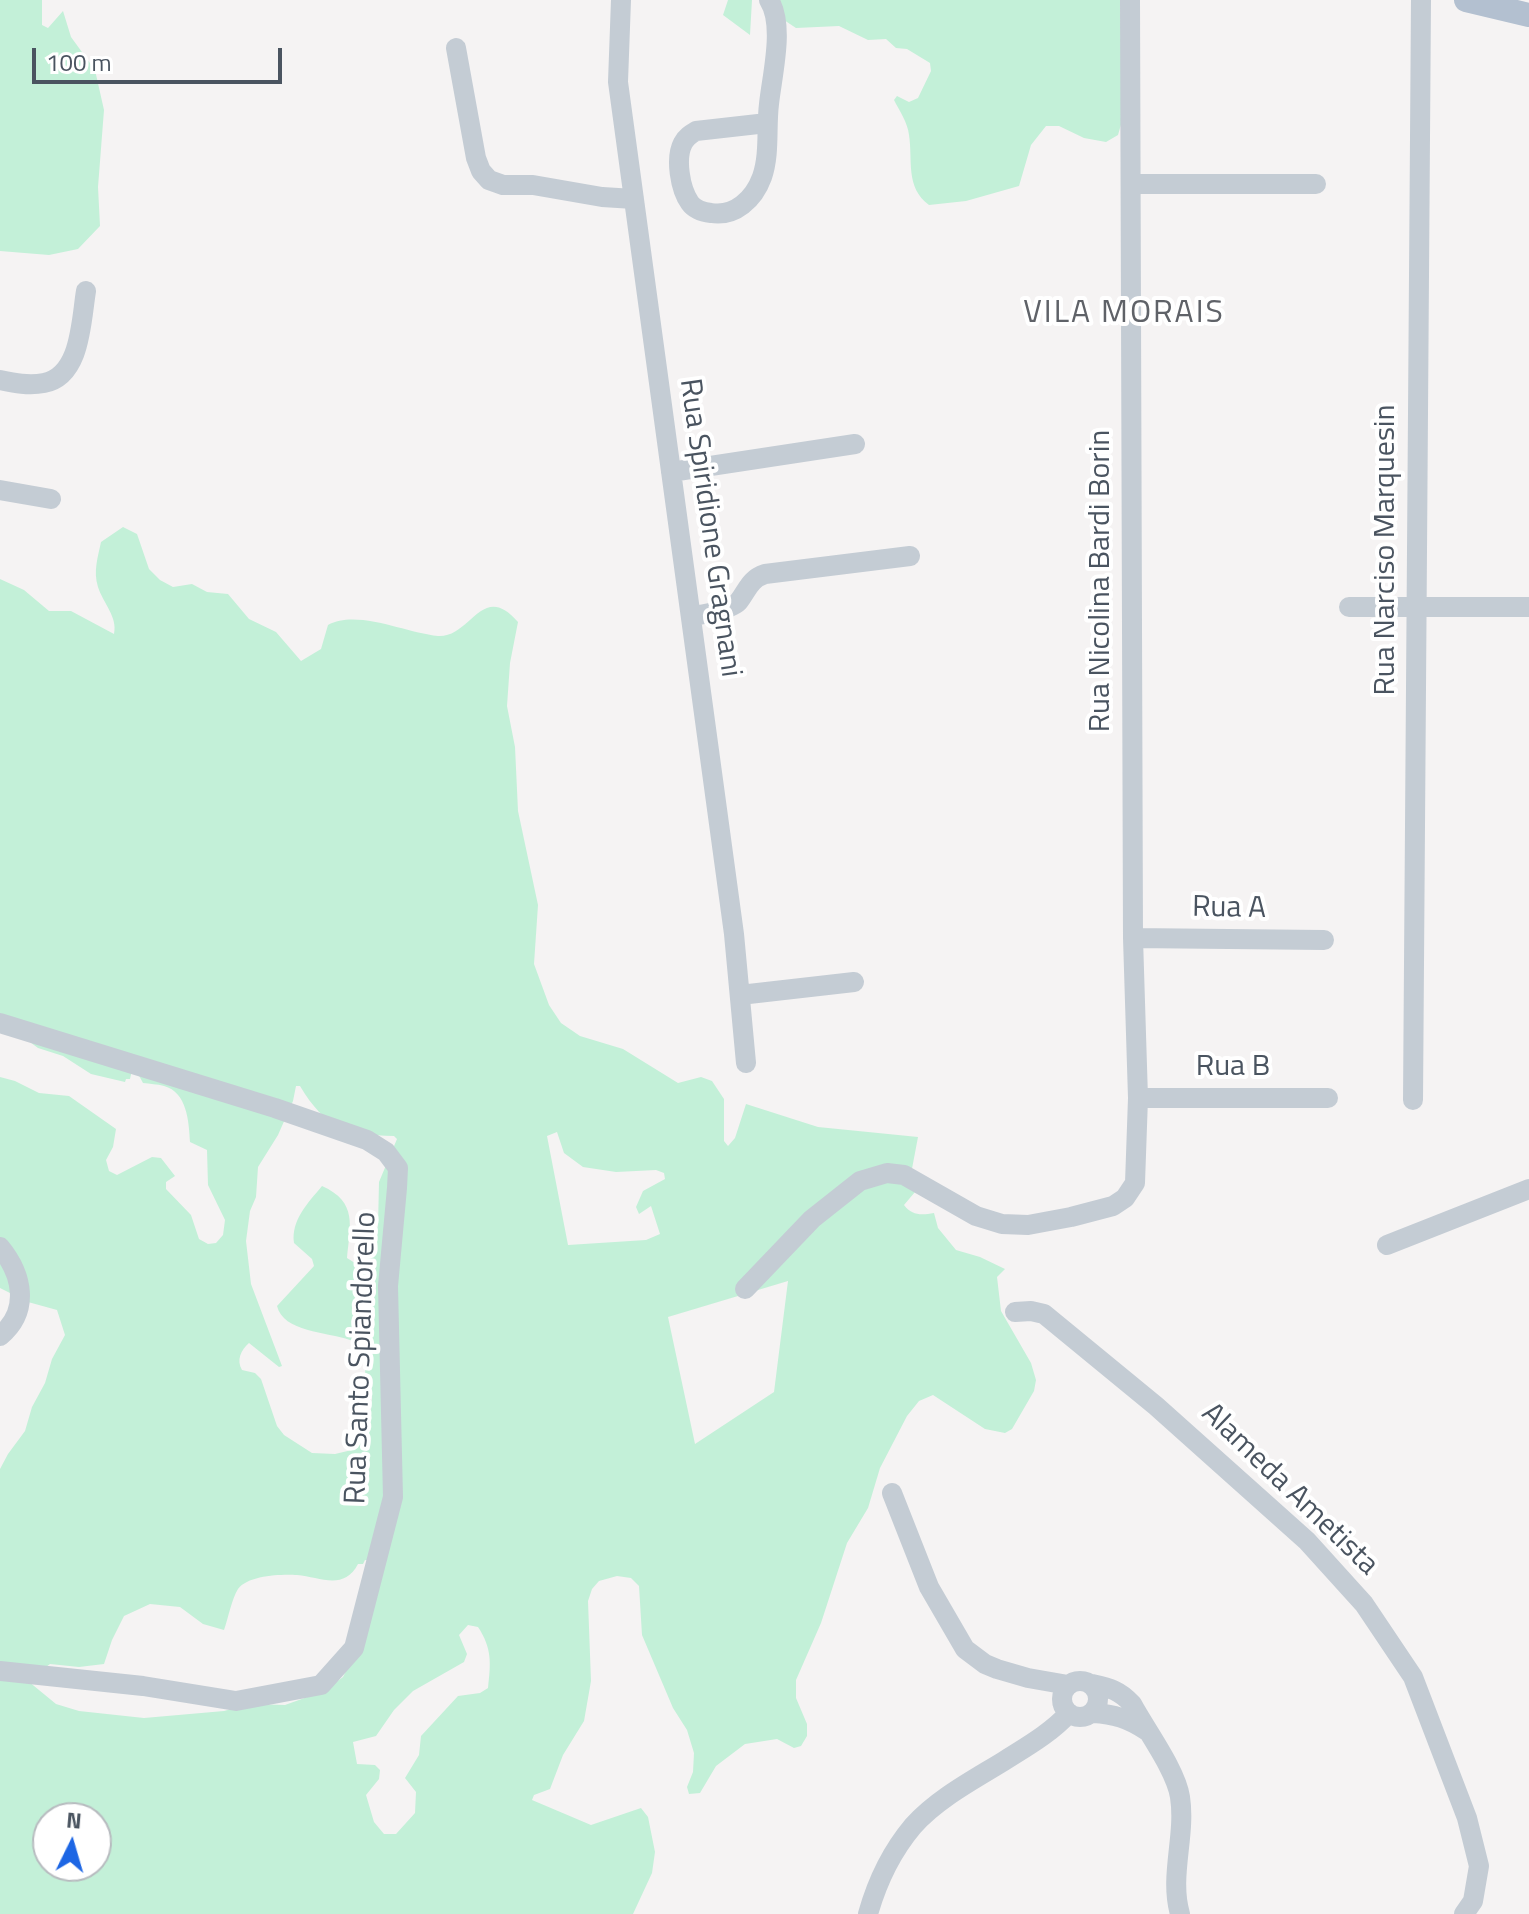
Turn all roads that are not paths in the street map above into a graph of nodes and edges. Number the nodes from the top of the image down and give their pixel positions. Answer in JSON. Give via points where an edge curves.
{"nodes":[{"id":1,"x":621,"y":0,"type":"edge"},
{"id":2,"x":769,"y":0,"type":"edge"},
{"id":3,"x":1130,"y":0,"type":"edge"},
{"id":4,"x":1421,"y":0,"type":"edge"},
{"id":5,"x":1466,"y":0,"type":"edge"},
{"id":6,"x":1529,"y":15,"type":"edge"},
{"id":7,"x":456,"y":48,"type":"dead end"},
{"id":8,"x":767,"y":123,"type":"junction"},
{"id":9,"x":1131,"y":184,"type":"junction"},
{"id":10,"x":1316,"y":184,"type":"dead end"},
{"id":11,"x":634,"y":199,"type":"junction"},
{"id":12,"x":86,"y":291,"type":"dead end"},
{"id":13,"x":0,"y":380,"type":"edge"},
{"id":14,"x":855,"y":444,"type":"dead end"},
{"id":15,"x":671,"y":472,"type":"junction"},
{"id":16,"x":0,"y":490,"type":"edge"},
{"id":17,"x":51,"y":499,"type":"dead end"},
{"id":18,"x":910,"y":556,"type":"dead end"},
{"id":19,"x":1349,"y":607,"type":"dead end"},
{"id":20,"x":1416,"y":607,"type":"junction"},
{"id":21,"x":1529,"y":607,"type":"edge"},
{"id":22,"x":691,"y":616,"type":"junction"},
{"id":23,"x":1133,"y":938,"type":"junction"},
{"id":24,"x":1324,"y":940,"type":"dead end"},
{"id":25,"x":854,"y":982,"type":"dead end"},
{"id":26,"x":740,"y":995,"type":"junction"},
{"id":27,"x":0,"y":1023,"type":"edge"},
{"id":28,"x":746,"y":1063,"type":"dead end"},
{"id":29,"x":1138,"y":1098,"type":"junction"},
{"id":30,"x":1328,"y":1098,"type":"dead end"},
{"id":31,"x":1413,"y":1100,"type":"dead end"},
{"id":32,"x":1529,"y":1189,"type":"edge"},
{"id":33,"x":1387,"y":1245,"type":"dead end"},
{"id":34,"x":0,"y":1247,"type":"edge"},
{"id":35,"x":745,"y":1289,"type":"dead end"},
{"id":36,"x":1015,"y":1312,"type":"dead end"},
{"id":37,"x":0,"y":1336,"type":"edge"},
{"id":38,"x":892,"y":1493,"type":"dead end"},
{"id":39,"x":0,"y":1671,"type":"edge"},
{"id":40,"x":1092,"y":1684,"type":"junction"},
{"id":41,"x":1068,"y":1685,"type":"junction"},
{"id":42,"x":1069,"y":1713,"type":"junction"},
{"id":43,"x":1093,"y":1713,"type":"junction"},
{"id":44,"x":1147,"y":1731,"type":"junction"},
{"id":45,"x":868,"y":1914,"type":"edge"},
{"id":46,"x":1180,"y":1914,"type":"edge"},
{"id":47,"x":1464,"y":1914,"type":"edge"}],
"edges":[{"from":1,"to":11,"type":"street","name":"Rua Spiridione Gragnani","via":[[618,82]]},
{"from":2,"to":8,"type":"street","via":[[777,23]]},
{"from":3,"to":9,"type":"street","name":"Rua Nicolina Bardi Borin"},
{"from":4,"to":20,"type":"street","name":"Rua Narciso Marquesin"},
{"from":5,"to":6,"type":"main road"},
{"from":7,"to":11,"type":"street","via":[[476,158],[489,180]]},
{"from":8,"to":8,"type":"street","via":[[766,162],[749,200],[715,214],[690,204],[682,188],[680,160],[688,136]]},
{"from":9,"to":10,"type":"street"},
{"from":9,"to":23,"type":"street","name":"Rua Nicolina Bardi Borin"},
{"from":11,"to":15,"type":"street","name":"Rua Spiridione Gragnani"},
{"from":12,"to":13,"type":"street","via":[[78,341],[61,376],[46,383]]},
{"from":14,"to":15,"type":"street"},
{"from":15,"to":22,"type":"street","name":"Rua Spiridione Gragnani"},
{"from":16,"to":17,"type":"street"},
{"from":18,"to":22,"type":"street","via":[[765,574],[752,581],[734,606]]},
{"from":19,"to":20,"type":"street"},
{"from":20,"to":21,"type":"street"},
{"from":20,"to":31,"type":"street","name":"Rua Narciso Marquesin"},
{"from":22,"to":26,"type":"street","name":"Rua Spiridione Gragnani"},
{"from":23,"to":24,"type":"street","name":"Rua A"},
{"from":23,"to":29,"type":"street","name":"Rua Nicolina Bardi Borin"},
{"from":25,"to":26,"type":"street"},
{"from":26,"to":28,"type":"street","name":"Rua Spiridione Gragnani"},
{"from":27,"to":39,"type":"street","name":"Rua Santo Spiandorello","via":[[367,1140],[398,1168],[388,1286],[393,1497],[354,1648],[321,1685],[236,1701]]},
{"from":29,"to":30,"type":"street","name":"Rua B"},
{"from":29,"to":35,"type":"street","name":"Rua Nicolina Bardi Borin","via":[[1135,1183],[1113,1206],[1028,1225],[1002,1224],[976,1216],[904,1175],[887,1173],[860,1181],[812,1219]]},
{"from":32,"to":33,"type":"street"},
{"from":34,"to":37,"type":"street","via":[[20,1286],[19,1309]]},
{"from":36,"to":47,"type":"street","name":"Alameda Ametista","via":[[1044,1314],[1156,1406],[1307,1541],[1364,1604],[1413,1677],[1467,1818],[1479,1866],[1473,1901]]},
{"from":38,"to":41,"type":"street","via":[[929,1587],[965,1649],[997,1669]]},
{"from":40,"to":41,"type":"street","via":[[1080,1680]]},
{"from":40,"to":43,"type":"street","via":[[1099,1695]]},
{"from":40,"to":44,"type":"street","via":[[1123,1694]]},
{"from":41,"to":42,"type":"street","via":[[1062,1702]]},
{"from":42,"to":43,"type":"street"},
{"from":42,"to":45,"type":"street","via":[[914,1825],[890,1858]]},
{"from":43,"to":44,"type":"street","via":[[1118,1716]]},
{"from":44,"to":46,"type":"street","via":[[1176,1780],[1180,1799]]}]}
